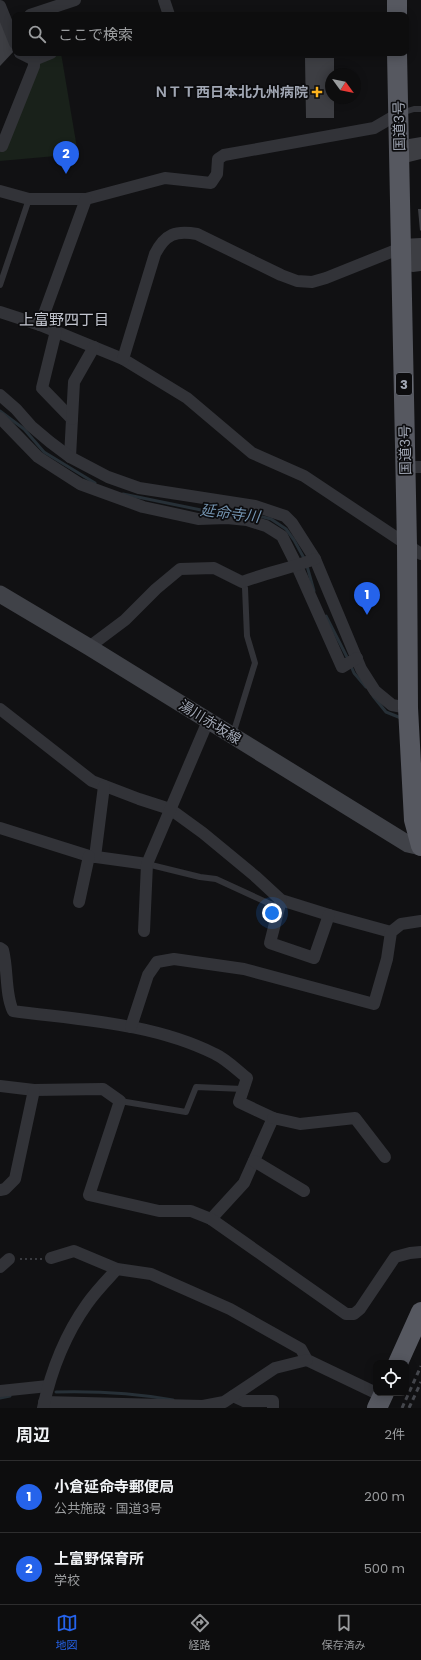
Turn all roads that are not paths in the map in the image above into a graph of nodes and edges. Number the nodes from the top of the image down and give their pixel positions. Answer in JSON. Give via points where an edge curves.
{"nodes":[{"id":1,"x":75,"y":0,"type":"edge"},
{"id":2,"x":164,"y":0,"type":"edge"},
{"id":3,"x":397,"y":0,"type":"edge"},
{"id":4,"x":0,"y":6,"type":"edge"},
{"id":5,"x":39,"y":12,"type":"edge"},
{"id":6,"x":168,"y":12,"type":"edge"},
{"id":7,"x":397,"y":12,"type":"edge"},
{"id":8,"x":10,"y":22,"type":"edge"},
{"id":9,"x":26,"y":56,"type":"edge"},
{"id":10,"x":44,"y":56,"type":"edge"},
{"id":11,"x":397,"y":56,"type":"edge"},
{"id":12,"x":34,"y":60,"type":"junction"},
{"id":13,"x":421,"y":109,"type":"edge"},
{"id":14,"x":398,"y":114,"type":"junction"},
{"id":15,"x":1,"y":146,"type":"edge"},
{"id":16,"x":0,"y":191,"type":"edge"},
{"id":17,"x":28,"y":199,"type":"junction"},
{"id":18,"x":86,"y":199,"type":"junction"},
{"id":19,"x":401,"y":248,"type":"junction"},
{"id":20,"x":0,"y":285,"type":"edge"},
{"id":21,"x":0,"y":312,"type":"edge"},
{"id":22,"x":40,"y":325,"type":"junction"},
{"id":23,"x":56,"y":332,"type":"junction"},
{"id":24,"x":94,"y":347,"type":"junction"},
{"id":25,"x":124,"y":359,"type":"junction"},
{"id":26,"x":0,"y":395,"type":"edge"},
{"id":27,"x":16,"y":409,"type":"junction"},
{"id":28,"x":72,"y":419,"type":"junction"},
{"id":29,"x":2,"y":426,"type":"edge"},
{"id":30,"x":70,"y":457,"type":"junction"},
{"id":31,"x":413,"y":467,"type":"edge"},
{"id":32,"x":165,"y":492,"type":"junction"},
{"id":33,"x":158,"y":511,"type":"junction"},
{"id":34,"x":414,"y":550,"type":"edge"},
{"id":35,"x":315,"y":559,"type":"junction"},
{"id":36,"x":296,"y":566,"type":"junction"},
{"id":37,"x":242,"y":582,"type":"junction"},
{"id":38,"x":0,"y":594,"type":"edge"},
{"id":39,"x":334,"y":603,"type":"junction"},
{"id":40,"x":316,"y":609,"type":"junction"},
{"id":41,"x":89,"y":647,"type":"junction"},
{"id":42,"x":356,"y":658,"type":"junction"},
{"id":43,"x":0,"y":709,"type":"edge"},
{"id":44,"x":408,"y":718,"type":"junction"},
{"id":45,"x":208,"y":721,"type":"junction"},
{"id":46,"x":233,"y":736,"type":"junction"},
{"id":47,"x":104,"y":786,"type":"junction"},
{"id":48,"x":170,"y":809,"type":"junction"},
{"id":49,"x":0,"y":828,"type":"edge"},
{"id":50,"x":421,"y":847,"type":"edge"},
{"id":51,"x":92,"y":857,"type":"junction"},
{"id":52,"x":147,"y":864,"type":"junction"},
{"id":53,"x":79,"y":902,"type":"dead end"},
{"id":54,"x":280,"y":904,"type":"junction"},
{"id":55,"x":329,"y":915,"type":"junction"},
{"id":56,"x":421,"y":921,"type":"edge"},
{"id":57,"x":144,"y":931,"type":"dead end"},
{"id":58,"x":391,"y":932,"type":"junction"},
{"id":59,"x":0,"y":948,"type":"edge"},
{"id":60,"x":131,"y":1027,"type":"junction"},
{"id":61,"x":0,"y":1086,"type":"edge"},
{"id":62,"x":34,"y":1090,"type":"junction"},
{"id":63,"x":243,"y":1090,"type":"junction"},
{"id":64,"x":120,"y":1101,"type":"junction"},
{"id":65,"x":273,"y":1118,"type":"junction"},
{"id":66,"x":385,"y":1158,"type":"dead end"},
{"id":67,"x":254,"y":1161,"type":"junction"},
{"id":68,"x":0,"y":1190,"type":"edge"},
{"id":69,"x":304,"y":1191,"type":"dead end"},
{"id":70,"x":211,"y":1219,"type":"junction"},
{"id":71,"x":421,"y":1252,"type":"edge"},
{"id":72,"x":51,"y":1258,"type":"road end"},
{"id":73,"x":117,"y":1269,"type":"junction"},
{"id":74,"x":421,"y":1312,"type":"edge"},
{"id":75,"x":307,"y":1360,"type":"junction"},
{"id":76,"x":399,"y":1360,"type":"edge"},
{"id":77,"x":48,"y":1386,"type":"junction"},
{"id":78,"x":0,"y":1391,"type":"edge"},
{"id":79,"x":233,"y":1396,"type":"junction"},
{"id":80,"x":379,"y":1397,"type":"edge"},
{"id":81,"x":43,"y":1405,"type":"edge"},
{"id":82,"x":95,"y":1406,"type":"edge"},
{"id":83,"x":171,"y":1406,"type":"edge"},
{"id":84,"x":273,"y":1408,"type":"edge"}],
"edges":[{"from":1,"to":5,"type":"street"},
{"from":2,"to":6,"type":"street"},
{"from":3,"to":7,"type":"highway"},
{"from":4,"to":8,"type":"street"},
{"from":9,"to":12,"type":"street"},
{"from":10,"to":12,"type":"street"},
{"from":11,"to":14,"type":"highway","name":"国道3号","number":"3"},
{"from":12,"to":15,"type":"street","via":[[34,67]]},
{"from":13,"to":14,"type":"lane"},
{"from":14,"to":18,"type":"street","via":[[374,128],[224,155],[218,159],[217,174],[210,183],[165,178]]},
{"from":14,"to":19,"type":"highway","name":"国道3号","number":"3"},
{"from":16,"to":17,"type":"street"},
{"from":17,"to":18,"type":"street"},
{"from":17,"to":20,"type":"lane"},
{"from":18,"to":22,"type":"street"},
{"from":19,"to":25,"type":"street","via":[[312,282],[281,276],[197,234],[176,233],[167,237],[155,254]]},
{"from":19,"to":31,"type":"highway","name":"国道3号","number":"3"},
{"from":21,"to":22,"type":"street"},
{"from":22,"to":23,"type":"street"},
{"from":23,"to":24,"type":"street"},
{"from":23,"to":28,"type":"street","via":[[42,388]]},
{"from":24,"to":25,"type":"street"},
{"from":24,"to":28,"type":"street","via":[[74,382]]},
{"from":25,"to":34,"type":"street","via":[[187,398],[252,453],[304,476]]},
{"from":26,"to":27,"type":"street"},
{"from":27,"to":29,"type":"street"},
{"from":27,"to":30,"type":"street","via":[[31,426]]},
{"from":28,"to":30,"type":"street"},
{"from":29,"to":33,"type":"street","via":[[38,457],[80,484]]},
{"from":30,"to":32,"type":"street","via":[[108,477],[139,488]]},
{"from":31,"to":34,"type":"highway","name":"国道3号","number":"3"},
{"from":32,"to":33,"type":"street"},
{"from":32,"to":35,"type":"street","via":[[255,506],[285,516]]},
{"from":33,"to":36,"type":"street","via":[[198,519],[247,520],[266,526],[282,536]]},
{"from":34,"to":44,"type":"highway","name":"国道3号","number":"3"},
{"from":35,"to":36,"type":"street"},
{"from":35,"to":39,"type":"street"},
{"from":36,"to":37,"type":"street","via":[[268,572]]},
{"from":36,"to":40,"type":"street"},
{"from":37,"to":41,"type":"street","via":[[214,568],[180,569],[125,620]]},
{"from":37,"to":46,"type":"lane","via":[[245,588],[247,636],[255,663]]},
{"from":38,"to":41,"type":"main road","name":"湯川赤坂線"},
{"from":39,"to":40,"type":"street"},
{"from":39,"to":42,"type":"street"},
{"from":40,"to":42,"type":"street","via":[[342,667]]},
{"from":41,"to":45,"type":"main road","name":"湯川赤坂線"},
{"from":42,"to":44,"type":"street","via":[[375,691]]},
{"from":43,"to":47,"type":"street","via":[[92,781]]},
{"from":44,"to":50,"type":"highway","name":"国道3号","number":"3","via":[[414,820]]},
{"from":45,"to":46,"type":"main road","name":"湯川赤坂線"},
{"from":45,"to":48,"type":"street"},
{"from":46,"to":50,"type":"main road","name":"湯川赤坂線","via":[[408,844]]},
{"from":47,"to":48,"type":"street"},
{"from":47,"to":51,"type":"street"},
{"from":48,"to":52,"type":"street"},
{"from":48,"to":54,"type":"street","via":[[255,876]]},
{"from":49,"to":51,"type":"street"},
{"from":51,"to":52,"type":"street"},
{"from":51,"to":53,"type":"street"},
{"from":52,"to":54,"type":"lane","via":[[216,879]]},
{"from":52,"to":57,"type":"street"},
{"from":54,"to":55,"type":"street"},
{"from":54,"to":55,"type":"street","via":[[270,943],[314,958]]},
{"from":55,"to":58,"type":"street"},
{"from":56,"to":58,"type":"street","via":[[401,924]]},
{"from":58,"to":60,"type":"street","via":[[387,959],[374,1004],[244,969],[174,959],[157,962],[148,975]]},
{"from":59,"to":60,"type":"street","via":[[3,950],[7,965],[10,1004],[13,1011]]},
{"from":60,"to":63,"type":"street","via":[[171,1036],[216,1054],[247,1078]]},
{"from":61,"to":62,"type":"street"},
{"from":62,"to":64,"type":"street","via":[[103,1089]]},
{"from":62,"to":68,"type":"street","via":[[15,1179],[5,1189]]},
{"from":63,"to":64,"type":"lane","via":[[196,1087],[186,1112]]},
{"from":63,"to":65,"type":"street","via":[[239,1102]]},
{"from":64,"to":70,"type":"street","via":[[89,1195],[159,1211],[191,1211]]},
{"from":65,"to":66,"type":"street","via":[[300,1124],[355,1118]]},
{"from":65,"to":67,"type":"street"},
{"from":67,"to":69,"type":"street"},
{"from":67,"to":70,"type":"street","via":[[244,1183]]},
{"from":70,"to":71,"type":"street","via":[[346,1314],[354,1314],[360,1309],[395,1257],[410,1252]]},
{"from":72,"to":73,"type":"street","via":[[74,1251]]},
{"from":73,"to":75,"type":"street","via":[[151,1274],[230,1310],[302,1349]]},
{"from":73,"to":77,"type":"street","via":[[87,1303],[66,1338]]},
{"from":74,"to":76,"type":"highway"},
{"from":75,"to":79,"type":"street","via":[[275,1368]]},
{"from":75,"to":80,"type":"street"},
{"from":77,"to":78,"type":"street"},
{"from":77,"to":81,"type":"street"},
{"from":79,"to":83,"type":"street","via":[[224,1402],[203,1406]]},
{"from":79,"to":84,"type":"street","via":[[244,1401],[273,1401]]},
{"from":81,"to":82,"type":"street"},
{"from":82,"to":83,"type":"street"}]}
